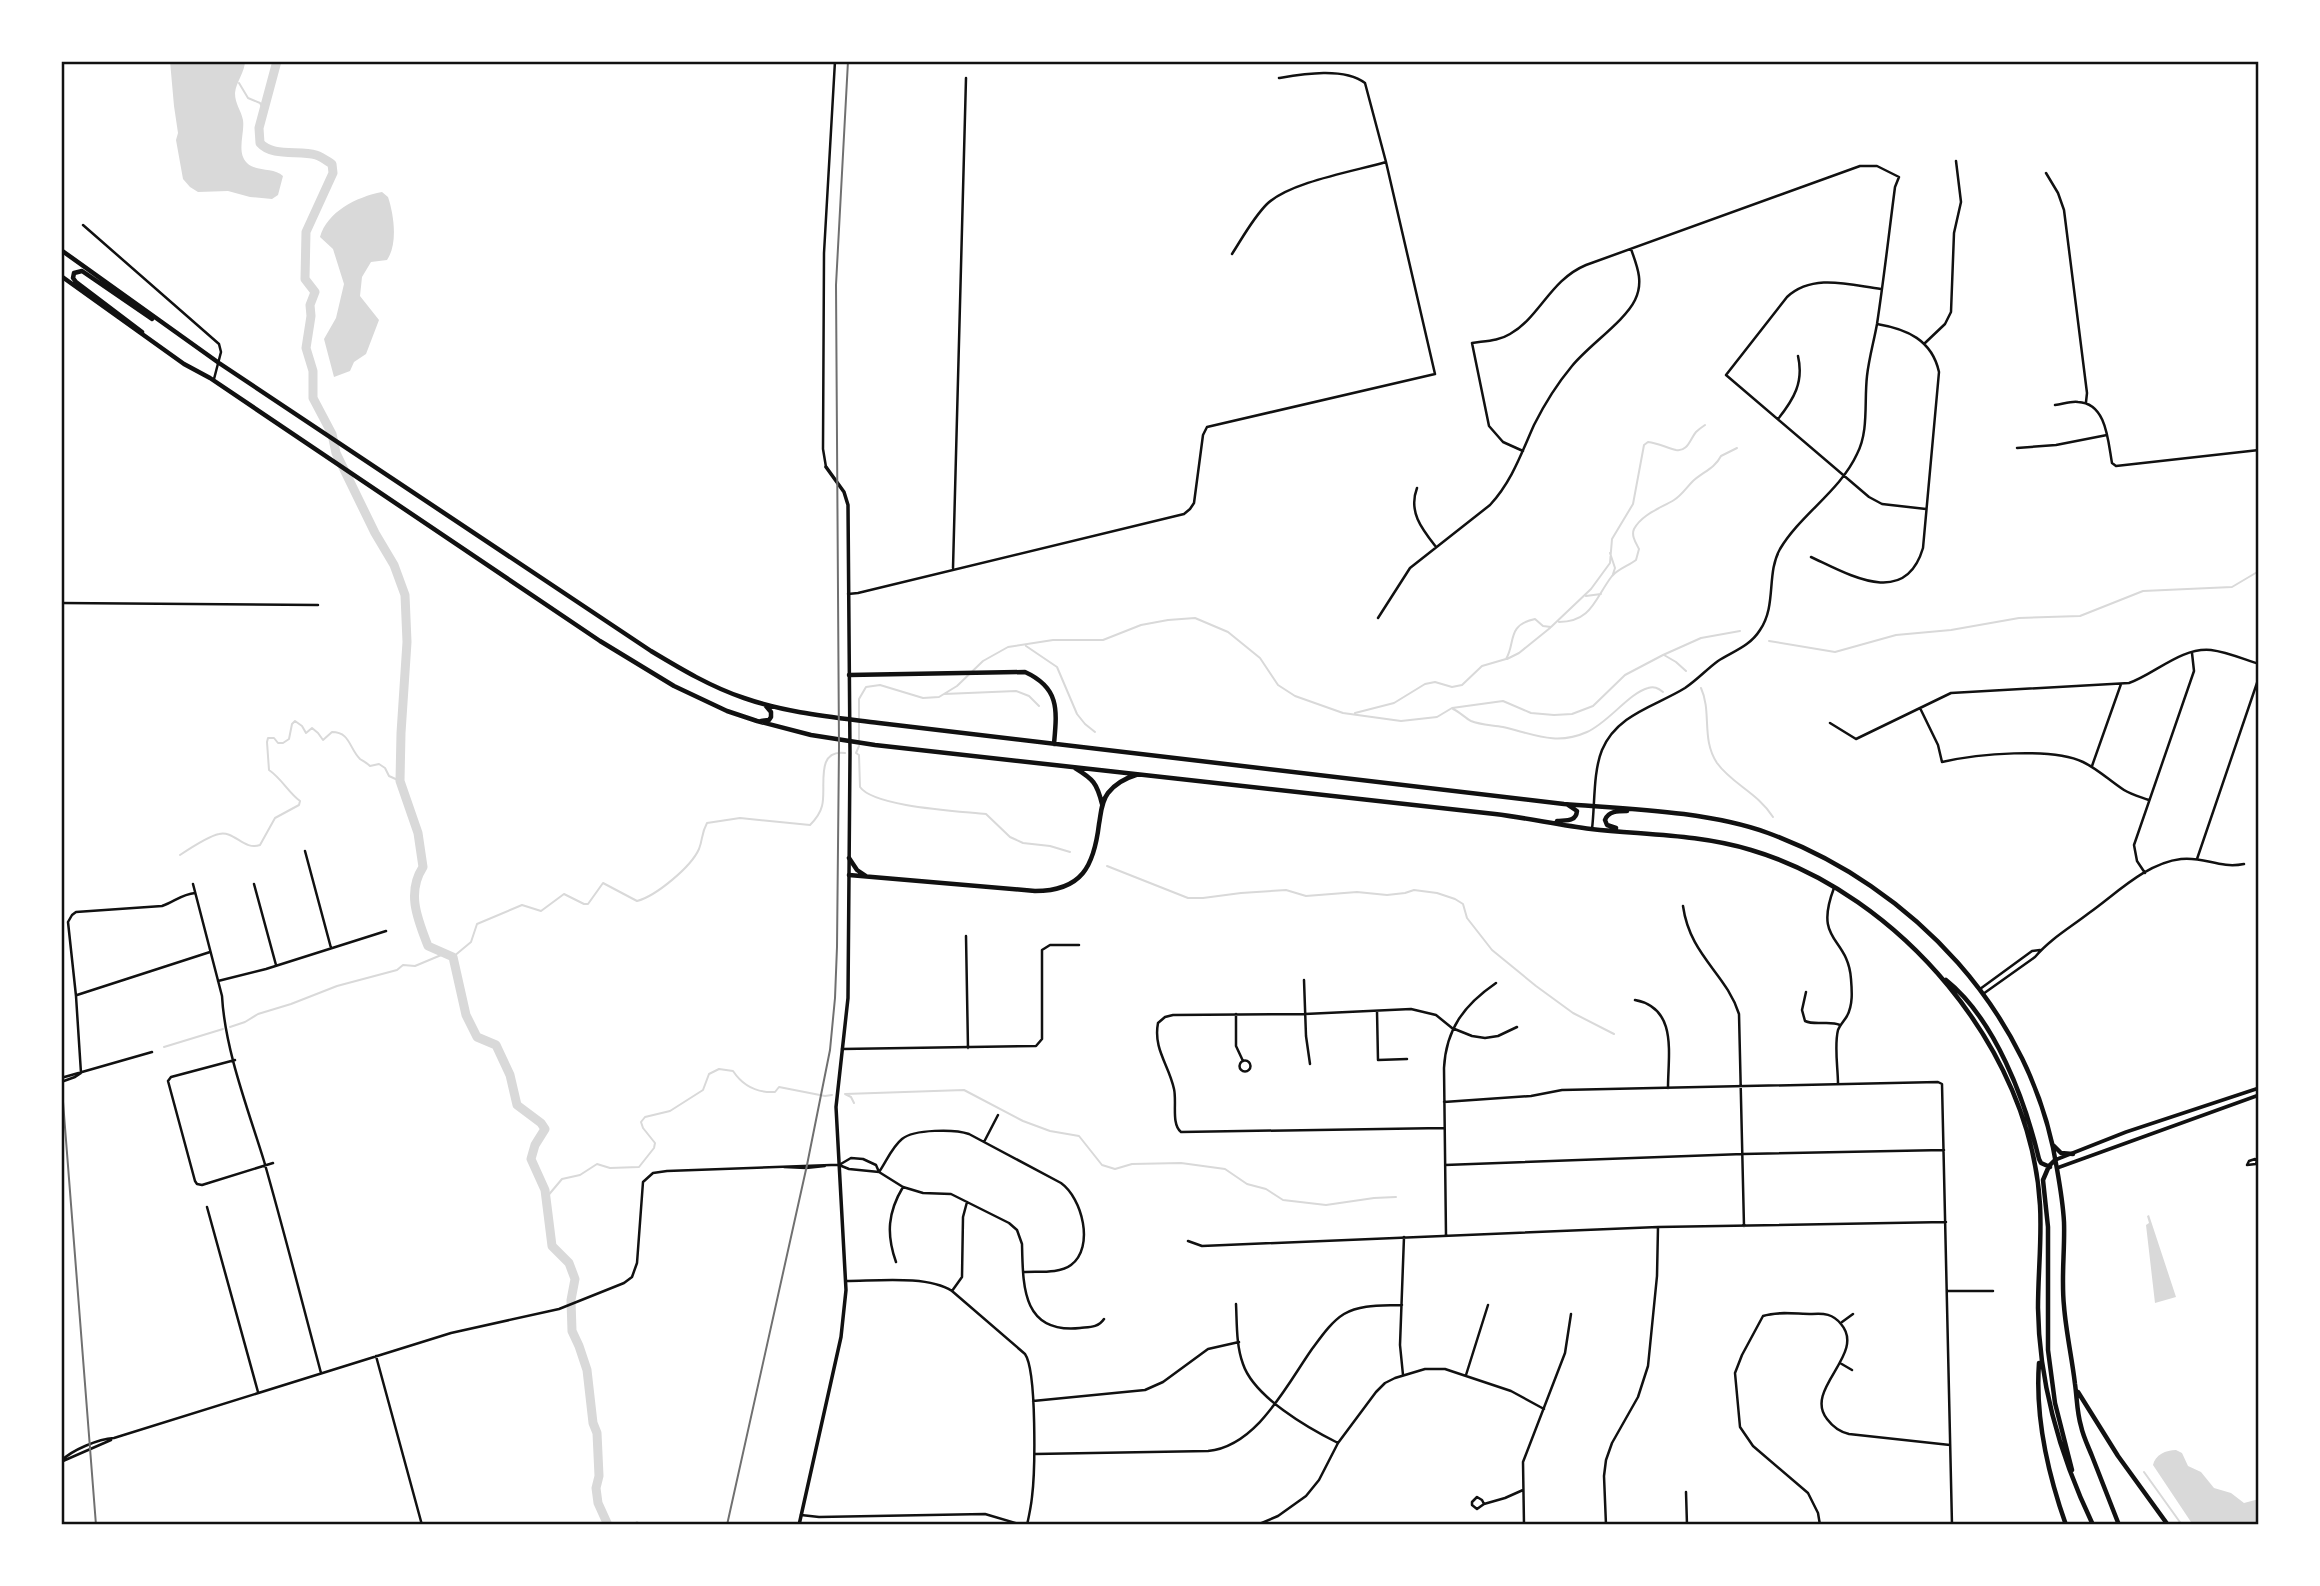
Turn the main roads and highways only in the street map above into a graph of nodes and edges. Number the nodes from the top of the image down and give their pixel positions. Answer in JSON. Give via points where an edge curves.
{"nodes":[{"id":1,"x":61,"y":250,"type":"edge"},
{"id":2,"x":61,"y":276,"type":"edge"},
{"id":3,"x":168,"y":327,"type":"junction"},
{"id":4,"x":156,"y":344,"type":"junction"},
{"id":5,"x":849,"y":675,"type":"road end"},
{"id":6,"x":762,"y":703,"type":"junction"},
{"id":7,"x":753,"y":720,"type":"junction"},
{"id":8,"x":1054,"y":744,"type":"junction"},
{"id":9,"x":1072,"y":767,"type":"junction"},
{"id":10,"x":1138,"y":774,"type":"junction"},
{"id":11,"x":1102,"y":804,"type":"junction"},
{"id":12,"x":1564,"y":804,"type":"junction"},
{"id":13,"x":1642,"y":810,"type":"junction"},
{"id":14,"x":1549,"y":821,"type":"junction"},
{"id":15,"x":1620,"y":830,"type":"junction"},
{"id":16,"x":849,"y":858,"type":"road end"},
{"id":17,"x":849,"y":875,"type":"road end"},
{"id":18,"x":870,"y":878,"type":"junction"},
{"id":19,"x":1940,"y":975,"type":"junction"},
{"id":20,"x":2052,"y":1142,"type":"junction"},
{"id":21,"x":2073,"y":1154,"type":"road end"},
{"id":22,"x":2056,"y":1160,"type":"junction"},
{"id":23,"x":2049,"y":1166,"type":"junction"},
{"id":24,"x":2057,"y":1168,"type":"junction"},
{"id":25,"x":2040,"y":1352,"type":"junction"},
{"id":26,"x":2076,"y":1387,"type":"junction"},
{"id":27,"x":2075,"y":1484,"type":"junction"},
{"id":28,"x":2066,"y":1525,"type":"edge"},
{"id":29,"x":2093,"y":1525,"type":"edge"},
{"id":30,"x":2119,"y":1525,"type":"edge"},
{"id":31,"x":2168,"y":1525,"type":"edge"}],
"edges":[{"from":1,"to":3,"type":"main road"},
{"from":2,"to":4,"type":"main road"},
{"from":3,"to":4,"type":"main road","via":[[82,271],[74,272],[76,282]]},
{"from":3,"to":6,"type":"main road","via":[[651,652],[709,684]]},
{"from":4,"to":7,"type":"main road","via":[[649,672]]},
{"from":5,"to":8,"type":"main road","via":[[1025,672],[1048,687],[1055,701]]},
{"from":6,"to":7,"type":"main road","via":[[771,717]]},
{"from":6,"to":8,"type":"main road","via":[[799,712]]},
{"from":7,"to":9,"type":"main road","via":[[875,745]]},
{"from":8,"to":12,"type":"main road"},
{"from":9,"to":10,"type":"main road"},
{"from":9,"to":11,"type":"main road","via":[[1098,788]]},
{"from":10,"to":11,"type":"main road","via":[[1108,792]]},
{"from":10,"to":14,"type":"main road"},
{"from":11,"to":18,"type":"main road","via":[[1091,864],[1077,880],[1060,888],[1035,891]]},
{"from":12,"to":13,"type":"main road"},
{"from":12,"to":14,"type":"main road","via":[[1576,809],[1576,817]]},
{"from":13,"to":15,"type":"main road","via":[[1606,816],[1607,825]]},
{"from":13,"to":20,"type":"main road","via":[[1727,822],[1766,833],[1848,872],[1907,912],[1981,991],[2019,1049]]},
{"from":14,"to":15,"type":"main road"},
{"from":15,"to":19,"type":"main road","via":[[1688,836],[1752,850],[1799,869],[1877,918]]},
{"from":16,"to":18,"type":"main road"},
{"from":17,"to":18,"type":"main road"},
{"from":19,"to":23,"type":"main road","via":[[1961,993],[1998,1048],[2018,1090],[2039,1159]]},
{"from":19,"to":25,"type":"main road","via":[[1977,1023],[2002,1066],[2027,1135],[2040,1205]]},
{"from":20,"to":21,"type":"main road","via":[[2060,1153]]},
{"from":20,"to":22,"type":"main road"},
{"from":22,"to":23,"type":"main road"},
{"from":22,"to":24,"type":"main road"},
{"from":23,"to":24,"type":"main road"},
{"from":23,"to":27,"type":"main road","via":[[2043,1180],[2048,1227],[2048,1350],[2055,1403]]},
{"from":24,"to":26,"type":"main road","via":[[2064,1220],[2063,1304]]},
{"from":25,"to":27,"type":"main road","via":[[2055,1428]]},
{"from":25,"to":28,"type":"main road","via":[[2044,1443]]},
{"from":26,"to":30,"type":"main road","via":[[2081,1426]]},
{"from":26,"to":31,"type":"main road","via":[[2118,1457]]},
{"from":27,"to":29,"type":"main road"}]}
